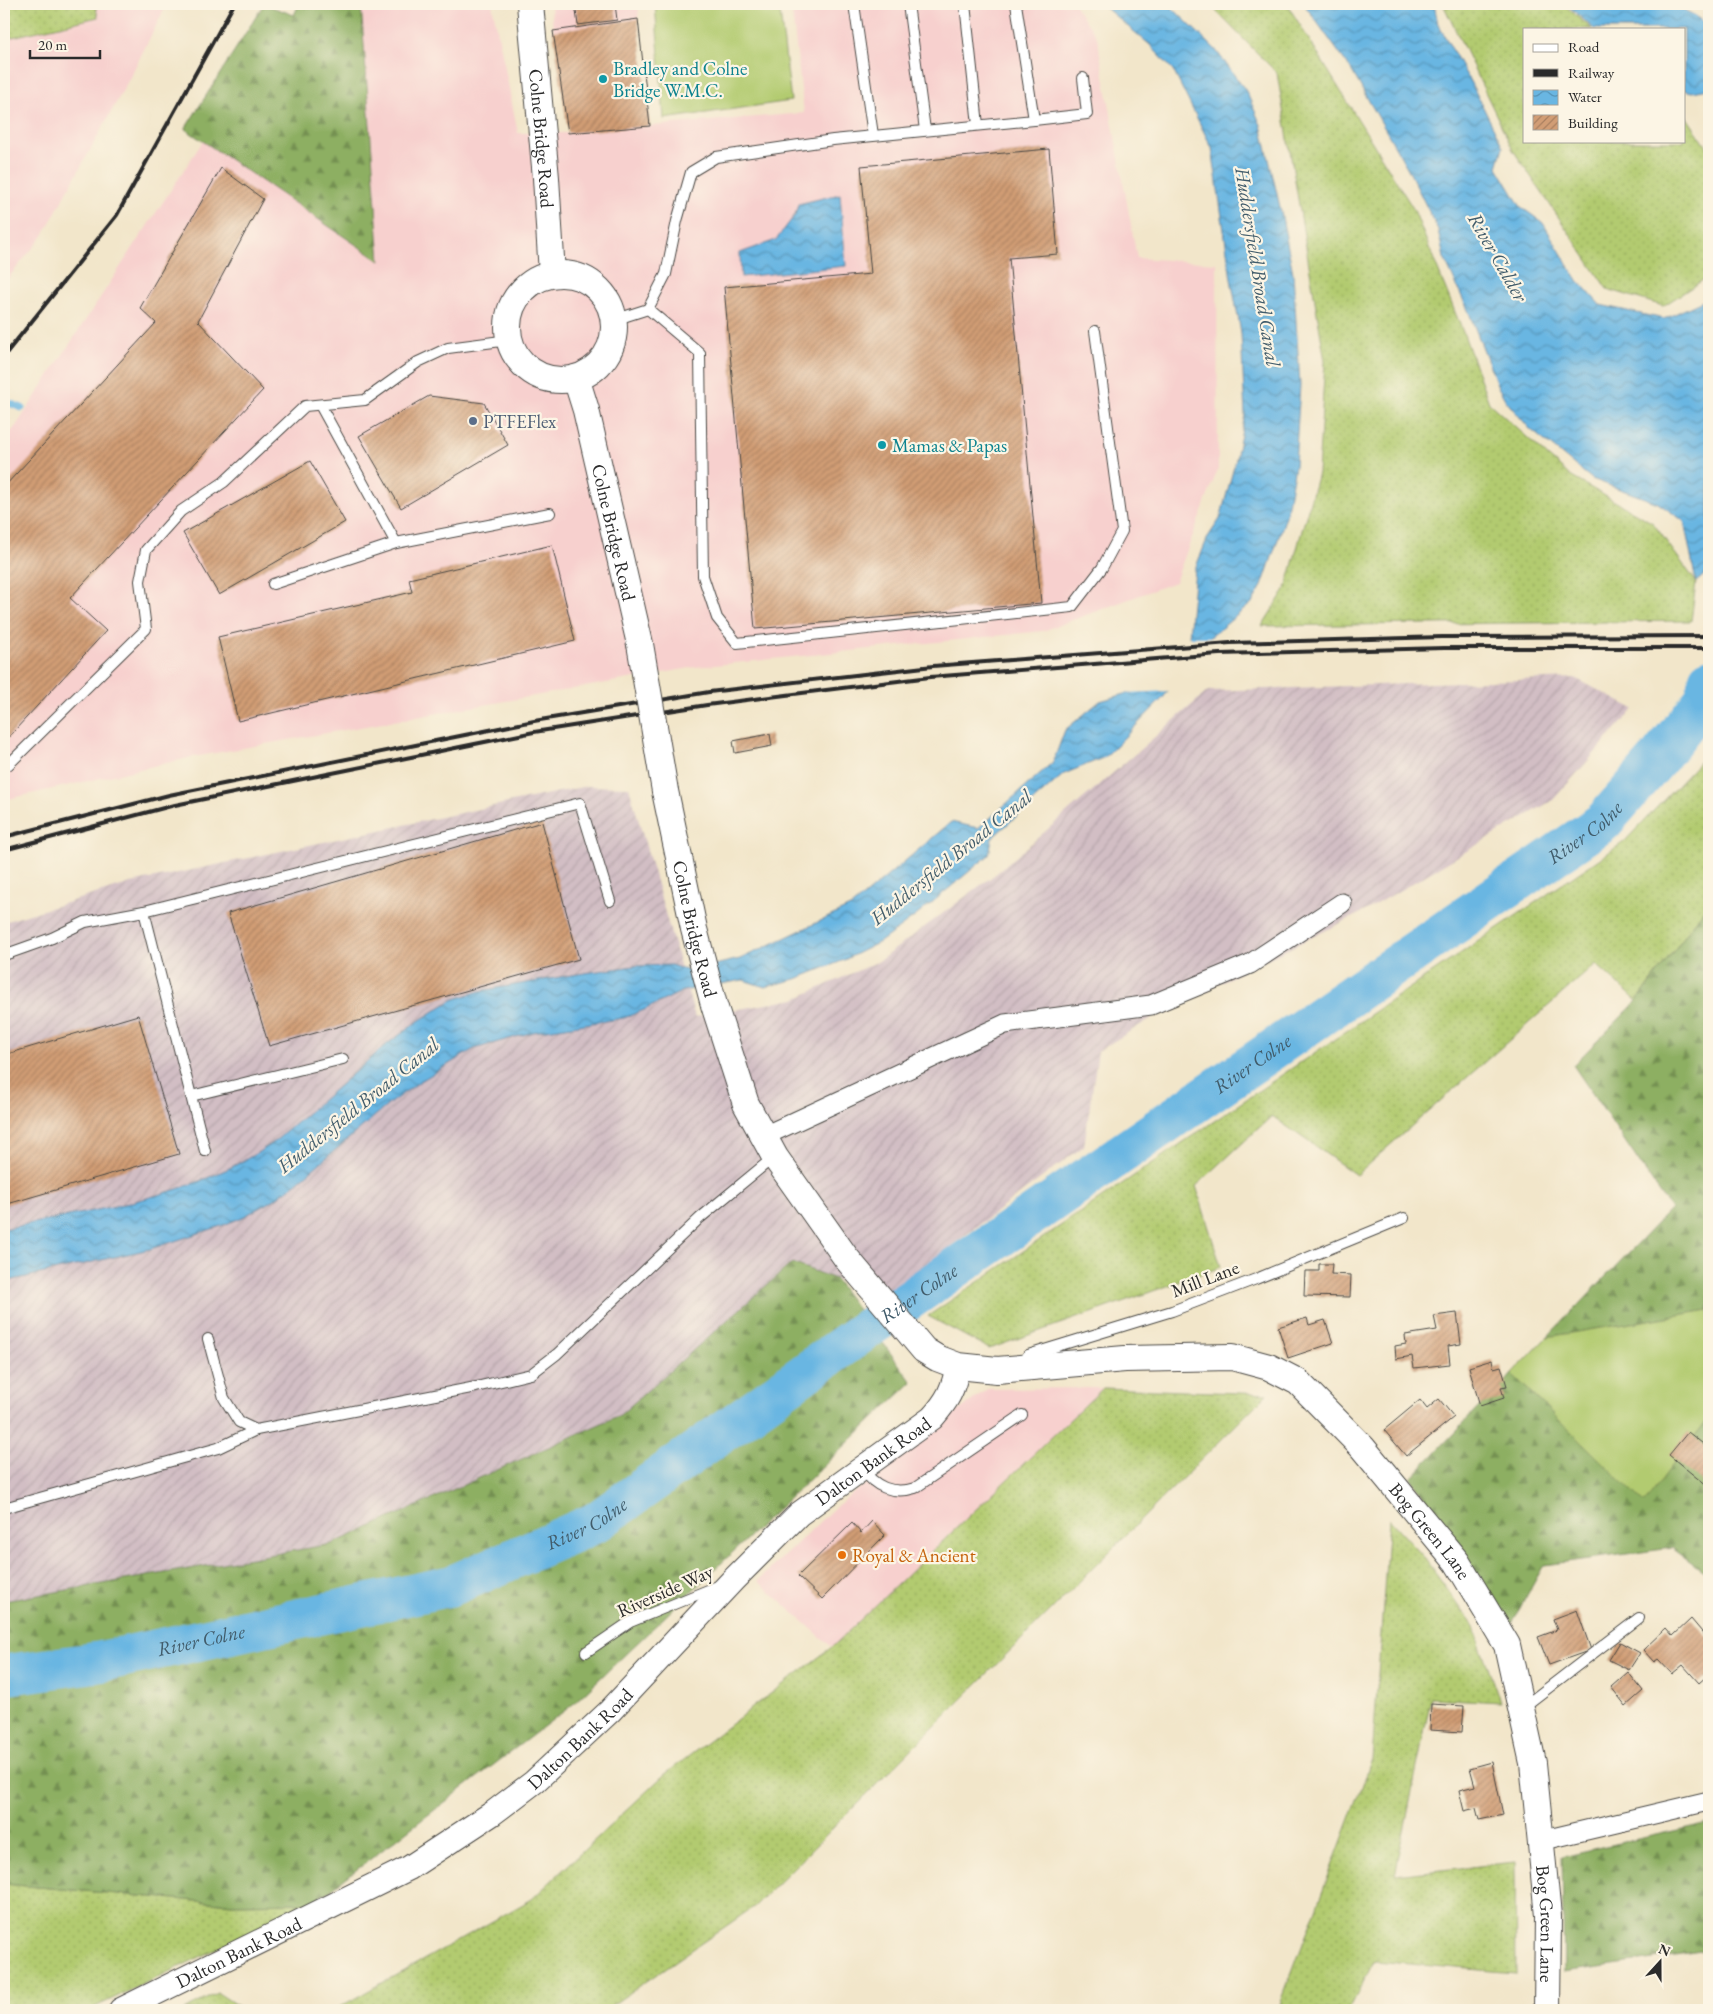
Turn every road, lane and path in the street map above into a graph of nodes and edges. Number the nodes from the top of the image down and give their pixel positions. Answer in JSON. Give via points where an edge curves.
{"nodes":[{"id":1,"x":530,"y":4,"type":"edge"},
{"id":2,"x":854,"y":4,"type":"edge"},
{"id":3,"x":908,"y":4,"type":"edge"},
{"id":4,"x":966,"y":4,"type":"edge"},
{"id":5,"x":1016,"y":4,"type":"edge"},
{"id":6,"x":1083,"y":78,"type":"dead end"},
{"id":7,"x":1034,"y":120,"type":"junction"},
{"id":8,"x":978,"y":125,"type":"junction"},
{"id":9,"x":925,"y":130,"type":"junction"},
{"id":10,"x":873,"y":135,"type":"junction"},
{"id":11,"x":552,"y":274,"type":"junction"},
{"id":12,"x":648,"y":309,"type":"junction"},
{"id":13,"x":614,"y":320,"type":"junction"},
{"id":14,"x":1095,"y":331,"type":"dead end"},
{"id":15,"x":509,"y":340,"type":"junction"},
{"id":16,"x":576,"y":378,"type":"junction"},
{"id":17,"x":320,"y":405,"type":"junction"},
{"id":18,"x":550,"y":513,"type":"dead end"},
{"id":19,"x":396,"y":543,"type":"junction"},
{"id":20,"x":273,"y":584,"type":"dead end"},
{"id":21,"x":8,"y":765,"type":"dead end"},
{"id":22,"x":610,"y":901,"type":"dead end"},
{"id":23,"x":1342,"y":903,"type":"dead end"},
{"id":24,"x":144,"y":911,"type":"junction"},
{"id":25,"x":4,"y":955,"type":"edge"},
{"id":26,"x":343,"y":1059,"type":"dead end"},
{"id":27,"x":191,"y":1096,"type":"junction"},
{"id":28,"x":769,"y":1146,"type":"junction"},
{"id":29,"x":205,"y":1151,"type":"dead end"},
{"id":30,"x":1404,"y":1218,"type":"dead end"},
{"id":31,"x":208,"y":1339,"type":"dead end"},
{"id":32,"x":958,"y":1366,"type":"junction"},
{"id":33,"x":1010,"y":1369,"type":"junction"},
{"id":34,"x":1022,"y":1415,"type":"dead end"},
{"id":35,"x":256,"y":1430,"type":"junction"},
{"id":36,"x":862,"y":1468,"type":"junction"},
{"id":37,"x":4,"y":1508,"type":"edge"},
{"id":38,"x":733,"y":1580,"type":"junction"},
{"id":39,"x":1639,"y":1618,"type":"dead end"},
{"id":40,"x":586,"y":1652,"type":"dead end"},
{"id":41,"x":1521,"y":1709,"type":"junction"},
{"id":42,"x":1709,"y":1801,"type":"edge"},
{"id":43,"x":1540,"y":1840,"type":"junction"},
{"id":44,"x":121,"y":2010,"type":"edge"},
{"id":45,"x":1547,"y":2010,"type":"edge"}],
"edges":[{"from":1,"to":11,"type":"main road","name":"Colne Bridge Road"},
{"from":2,"to":10,"type":"lane"},
{"from":3,"to":9,"type":"lane"},
{"from":4,"to":8,"type":"lane"},
{"from":5,"to":7,"type":"lane"},
{"from":6,"to":7,"type":"lane","via":[[1087,114]]},
{"from":7,"to":8,"type":"lane"},
{"from":8,"to":9,"type":"lane"},
{"from":9,"to":10,"type":"lane"},
{"from":10,"to":12,"type":"lane","via":[[716,157],[691,172],[666,274]]},
{"from":11,"to":13,"type":"main road","via":[[582,278],[598,288],[608,302]]},
{"from":11,"to":15,"type":"main road","via":[[531,282],[519,293],[511,308]]},
{"from":12,"to":13,"type":"lane"},
{"from":12,"to":14,"type":"lane","via":[[700,352],[703,576],[717,618],[737,643],[1072,607],[1102,568],[1122,530]]},
{"from":13,"to":16,"type":"main road","via":[[610,349],[590,372]]},
{"from":15,"to":16,"type":"main road","via":[[527,368],[542,377]]},
{"from":15,"to":17,"type":"lane","via":[[448,348],[418,362],[365,400]]},
{"from":16,"to":28,"type":"main road","name":"Colne Bridge Road","bridge":true,"via":[[640,644],[664,791],[694,929],[720,1029],[746,1104]]},
{"from":17,"to":19,"type":"lane"},
{"from":17,"to":21,"type":"lane","via":[[305,406],[224,482],[181,511],[146,550],[140,581],[146,629]]},
{"from":18,"to":19,"type":"lane"},
{"from":19,"to":20,"type":"lane"},
{"from":22,"to":24,"type":"lane","via":[[580,803]]},
{"from":23,"to":28,"type":"street","via":[[1250,964],[1151,1005],[1005,1024]]},
{"from":24,"to":25,"type":"lane","via":[[85,922]]},
{"from":24,"to":27,"type":"lane"},
{"from":26,"to":27,"type":"lane"},
{"from":27,"to":29,"type":"lane"},
{"from":28,"to":32,"type":"main road","name":"Colne Bridge Road","via":[[847,1260],[924,1350]]},
{"from":28,"to":35,"type":"lane","via":[[700,1218],[532,1374]]},
{"from":30,"to":33,"type":"lane","name":"Mill Lane","via":[[1172,1311],[1028,1355]]},
{"from":31,"to":35,"type":"lane","via":[[224,1398],[239,1422]]},
{"from":32,"to":33,"type":"main road","name":"Colne Bridge Road"},
{"from":32,"to":36,"type":"street","name":"Dalton Bank Road","via":[[953,1389],[932,1418]]},
{"from":33,"to":41,"type":"main road","name":"Bog Green Lane","via":[[1125,1360],[1232,1357],[1269,1367],[1298,1382],[1362,1447],[1457,1562],[1507,1645]]},
{"from":34,"to":36,"type":"lane","via":[[915,1488],[900,1492],[877,1486]]},
{"from":35,"to":37,"type":"lane","via":[[218,1448]]},
{"from":36,"to":38,"type":"street","name":"Dalton Bank Road","via":[[799,1514]]},
{"from":38,"to":40,"type":"lane","name":"Riverside Way","via":[[630,1622]]},
{"from":38,"to":44,"type":"street","name":"Dalton Bank Road","via":[[610,1710],[534,1782],[493,1813],[408,1868]]},
{"from":39,"to":41,"type":"lane"},
{"from":41,"to":43,"type":"main road","name":"Bog Green Lane","via":[[1533,1763]]},
{"from":42,"to":43,"type":"street"},
{"from":43,"to":45,"type":"main road","name":"Bog Green Lane","via":[[1548,1916]]}]}
